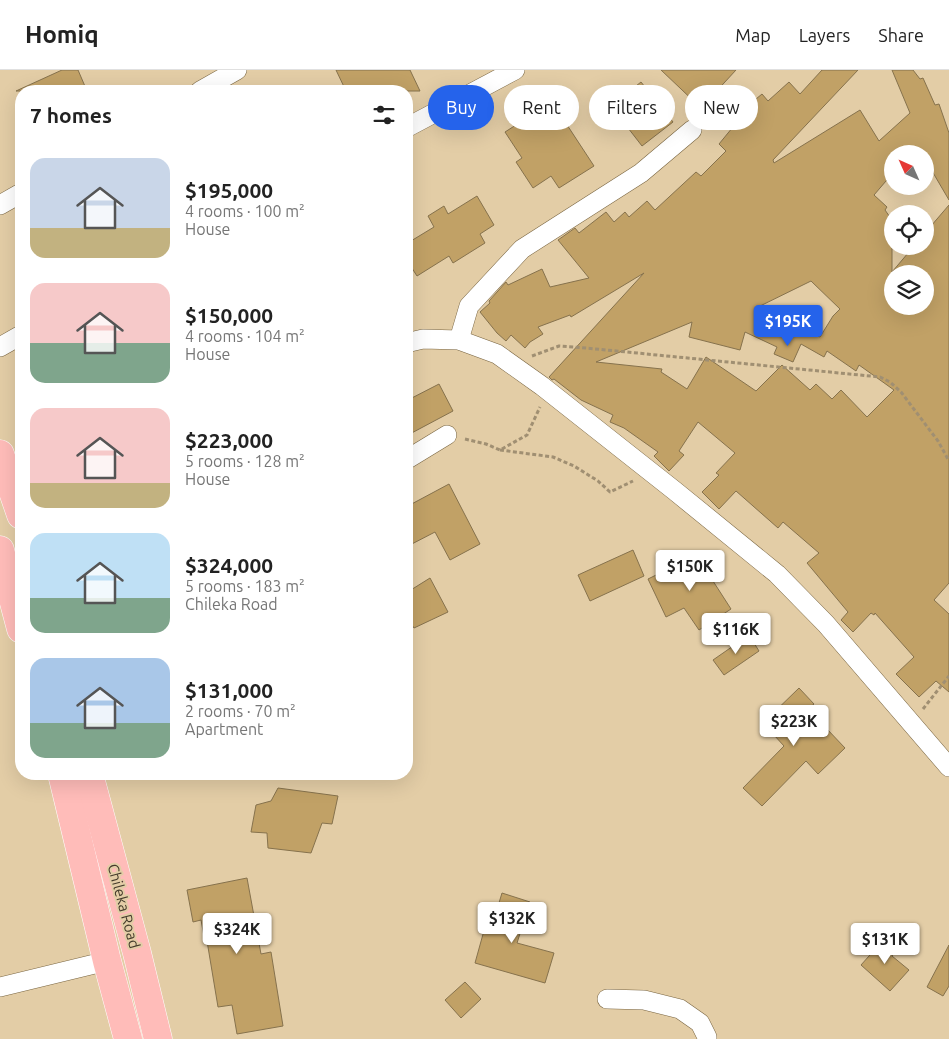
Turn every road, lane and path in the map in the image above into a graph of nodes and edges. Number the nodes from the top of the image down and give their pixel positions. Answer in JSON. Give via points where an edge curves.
{"nodes":[{"id":1,"x":237,"y":70,"type":"edge"},
{"id":2,"x":515,"y":70,"type":"edge"},
{"id":3,"x":211,"y":85,"type":"edge"},
{"id":4,"x":413,"y":124,"type":"edge"},
{"id":5,"x":692,"y":130,"type":"dead end"},
{"id":6,"x":15,"y":196,"type":"edge"},
{"id":7,"x":0,"y":205,"type":"edge"},
{"id":8,"x":15,"y":338,"type":"edge"},
{"id":9,"x":459,"y":340,"type":"junction"},
{"id":10,"x":413,"y":341,"type":"edge"},
{"id":11,"x":0,"y":347,"type":"edge"},
{"id":12,"x":511,"y":364,"type":"junction"},
{"id":13,"x":542,"y":386,"type":"junction"},
{"id":14,"x":447,"y":435,"type":"joint"},
{"id":15,"x":500,"y":450,"type":"junction"},
{"id":16,"x":0,"y":454,"type":"edge"},
{"id":17,"x":413,"y":456,"type":"edge"},
{"id":18,"x":949,"y":461,"type":"edge"},
{"id":19,"x":638,"y":483,"type":"dead end"},
{"id":20,"x":15,"y":498,"type":"edge"},
{"id":21,"x":0,"y":550,"type":"edge"},
{"id":22,"x":15,"y":606,"type":"edge"},
{"id":23,"x":949,"y":676,"type":"edge"},
{"id":24,"x":912,"y":724,"type":"junction"},
{"id":25,"x":949,"y":767,"type":"edge"},
{"id":26,"x":63,"y":780,"type":"edge"},
{"id":27,"x":91,"y":780,"type":"edge"},
{"id":28,"x":107,"y":960,"type":"junction"},
{"id":29,"x":0,"y":987,"type":"edge"},
{"id":30,"x":607,"y":999,"type":"dead end"},
{"id":31,"x":128,"y":1039,"type":"edge"},
{"id":32,"x":158,"y":1039,"type":"edge"},
{"id":33,"x":707,"y":1039,"type":"edge"}],
"edges":[{"from":1,"to":3,"type":"street"},
{"from":2,"to":4,"type":"street"},
{"from":5,"to":9,"type":"street","via":[[640,173],[522,249],[469,306]]},
{"from":6,"to":7,"type":"street"},
{"from":8,"to":11,"type":"street"},
{"from":9,"to":10,"type":"street"},
{"from":9,"to":12,"type":"street","via":[[497,354]]},
{"from":12,"to":13,"type":"street"},
{"from":12,"to":18,"type":"path","via":[[559,346],[880,377],[901,392]]},
{"from":13,"to":15,"type":"path","via":[[541,405],[527,434]]},
{"from":13,"to":24,"type":"street","via":[[777,574],[826,624]]},
{"from":14,"to":15,"type":"path"},
{"from":14,"to":17,"type":"street"},
{"from":15,"to":19,"type":"path","via":[[553,457],[574,466],[610,492],[632,481]]},
{"from":16,"to":20,"type":"highway"},
{"from":21,"to":22,"type":"highway"},
{"from":23,"to":24,"type":"path"},
{"from":24,"to":25,"type":"street"},
{"from":26,"to":28,"type":"highway","name":"Chileka Road"},
{"from":27,"to":32,"type":"highway","name":"Chileka Road"},
{"from":28,"to":29,"type":"street"},
{"from":28,"to":31,"type":"highway","name":"Chileka Road"},
{"from":30,"to":33,"type":"street","via":[[644,1000],[680,1009],[700,1023]]}]}
